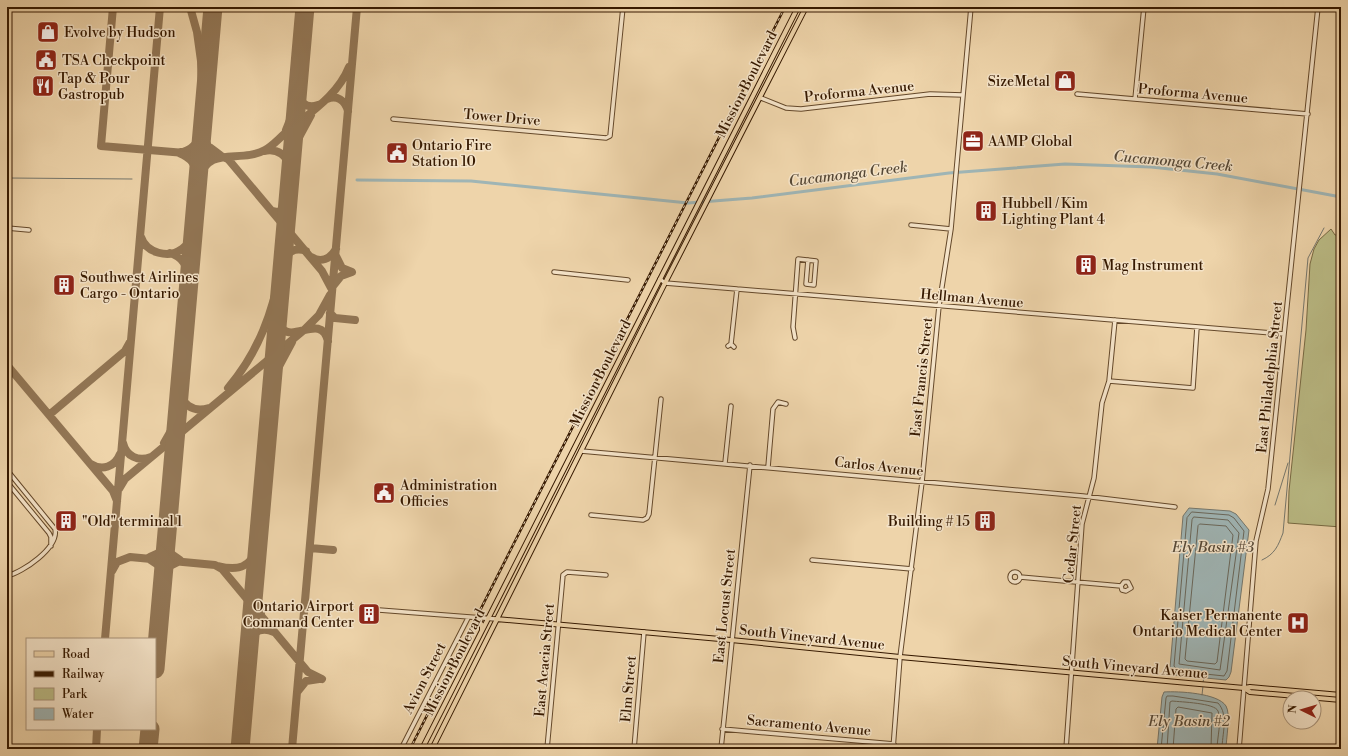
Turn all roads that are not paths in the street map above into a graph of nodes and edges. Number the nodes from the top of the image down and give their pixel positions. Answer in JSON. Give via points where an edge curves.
{"nodes":[{"id":1,"x":623,"y":7,"type":"edge"},
{"id":2,"x":798,"y":7,"type":"edge"},
{"id":3,"x":806,"y":7,"type":"edge"},
{"id":4,"x":971,"y":7,"type":"edge"},
{"id":5,"x":1144,"y":7,"type":"edge"},
{"id":6,"x":1318,"y":7,"type":"edge"},
{"id":7,"x":1077,"y":94,"type":"dead end"},
{"id":8,"x":963,"y":95,"type":"junction"},
{"id":9,"x":761,"y":98,"type":"junction"},
{"id":10,"x":1135,"y":99,"type":"junction"},
{"id":11,"x":1308,"y":114,"type":"junction"},
{"id":12,"x":393,"y":119,"type":"dead end"},
{"id":13,"x":911,"y":225,"type":"dead end"},
{"id":14,"x":7,"y":228,"type":"edge"},
{"id":15,"x":951,"y":229,"type":"junction"},
{"id":16,"x":29,"y":230,"type":"dead end"},
{"id":17,"x":808,"y":260,"type":"junction"},
{"id":18,"x":554,"y":272,"type":"dead end"},
{"id":19,"x":660,"y":279,"type":"junction"},
{"id":20,"x":628,"y":280,"type":"dead end"},
{"id":21,"x":665,"y":283,"type":"junction"},
{"id":22,"x":737,"y":289,"type":"junction"},
{"id":23,"x":797,"y":294,"type":"junction"},
{"id":24,"x":939,"y":306,"type":"junction"},
{"id":25,"x":1115,"y":320,"type":"junction"},
{"id":26,"x":1197,"y":327,"type":"junction"},
{"id":27,"x":1284,"y":334,"type":"junction"},
{"id":28,"x":795,"y":338,"type":"dead end"},
{"id":29,"x":731,"y":346,"type":"dead end"},
{"id":30,"x":1109,"y":381,"type":"junction"},
{"id":31,"x":660,"y":399,"type":"dead end"},
{"id":32,"x":786,"y":404,"type":"dead end"},
{"id":33,"x":731,"y":406,"type":"dead end"},
{"id":34,"x":581,"y":451,"type":"junction"},
{"id":35,"x":654,"y":457,"type":"junction"},
{"id":36,"x":726,"y":463,"type":"junction"},
{"id":37,"x":750,"y":466,"type":"junction"},
{"id":38,"x":768,"y":467,"type":"junction"},
{"id":39,"x":7,"y":470,"type":"edge"},
{"id":40,"x":7,"y":482,"type":"edge"},
{"id":41,"x":922,"y":482,"type":"junction"},
{"id":42,"x":1088,"y":497,"type":"junction"},
{"id":43,"x":1175,"y":507,"type":"dead end"},
{"id":44,"x":591,"y":515,"type":"dead end"},
{"id":45,"x":51,"y":547,"type":"junction"},
{"id":46,"x":812,"y":560,"type":"dead end"},
{"id":47,"x":912,"y":569,"type":"junction"},
{"id":48,"x":606,"y":575,"type":"dead end"},
{"id":49,"x":7,"y":576,"type":"edge"},
{"id":50,"x":1020,"y":578,"type":"dead end"},
{"id":51,"x":1078,"y":582,"type":"junction"},
{"id":52,"x":1121,"y":586,"type":"dead end"},
{"id":53,"x":379,"y":610,"type":"dead end"},
{"id":54,"x":468,"y":618,"type":"junction"},
{"id":55,"x":476,"y":618,"type":"junction"},
{"id":56,"x":488,"y":619,"type":"junction"},
{"id":57,"x":496,"y":619,"type":"junction"},
{"id":58,"x":558,"y":624,"type":"junction"},
{"id":59,"x":481,"y":632,"type":"junction"},
{"id":60,"x":644,"y":632,"type":"junction"},
{"id":61,"x":731,"y":640,"type":"junction"},
{"id":62,"x":900,"y":657,"type":"junction"},
{"id":63,"x":1072,"y":672,"type":"junction"},
{"id":64,"x":1244,"y":688,"type":"junction"},
{"id":65,"x":1341,"y":695,"type":"edge"},
{"id":66,"x":1341,"y":700,"type":"edge"},
{"id":67,"x":722,"y":728,"type":"junction"},
{"id":68,"x":894,"y":744,"type":"junction"},
{"id":69,"x":401,"y":749,"type":"edge"},
{"id":70,"x":422,"y":749,"type":"edge"},
{"id":71,"x":432,"y":749,"type":"edge"},
{"id":72,"x":547,"y":749,"type":"edge"},
{"id":73,"x":634,"y":749,"type":"edge"},
{"id":74,"x":721,"y":749,"type":"edge"},
{"id":75,"x":893,"y":749,"type":"edge"},
{"id":76,"x":1066,"y":749,"type":"edge"},
{"id":77,"x":1239,"y":749,"type":"edge"}],
"edges":[{"from":1,"to":12,"type":"street","name":"Tower Drive","via":[[610,136],[606,138]]},
{"from":2,"to":19,"type":"main road","name":"Mission Boulevard"},
{"from":3,"to":9,"type":"main road","name":"Mission Boulevard"},
{"from":4,"to":8,"type":"street","name":"East Francis Street"},
{"from":5,"to":10,"type":"street"},
{"from":6,"to":11,"type":"street","name":"East Philadelphia Street"},
{"from":7,"to":10,"type":"street","name":"Proforma Avenue"},
{"from":8,"to":9,"type":"street","name":"Proforma Avenue","via":[[930,94],[801,109],[786,108]]},
{"from":8,"to":15,"type":"street","name":"East Francis Street"},
{"from":9,"to":21,"type":"main road","name":"Mission Boulevard"},
{"from":10,"to":11,"type":"street","name":"Proforma Avenue"},
{"from":11,"to":27,"type":"street","name":"East Philadelphia Street"},
{"from":13,"to":15,"type":"street"},
{"from":14,"to":16,"type":"street"},
{"from":15,"to":24,"type":"street","name":"East Francis Street"},
{"from":17,"to":17,"type":"street","via":[[816,261],[814,285],[806,284]]},
{"from":17,"to":23,"type":"street","via":[[798,259]]},
{"from":18,"to":20,"type":"street"},
{"from":19,"to":21,"type":"street"},
{"from":19,"to":56,"type":"main road","name":"Mission Boulevard"},
{"from":21,"to":22,"type":"street","name":"Hellman Avenue"},
{"from":21,"to":34,"type":"main road","name":"Mission Boulevard"},
{"from":22,"to":23,"type":"street","name":"Hellman Avenue"},
{"from":22,"to":29,"type":"street"},
{"from":23,"to":24,"type":"street","name":"Hellman Avenue"},
{"from":23,"to":28,"type":"street","via":[[793,327]]},
{"from":24,"to":25,"type":"street","name":"Hellman Avenue"},
{"from":24,"to":41,"type":"street","name":"East Francis Street"},
{"from":25,"to":26,"type":"street","name":"Hellman Avenue"},
{"from":25,"to":30,"type":"street","name":"Cedar Street"},
{"from":26,"to":27,"type":"street","name":"Hellman Avenue"},
{"from":26,"to":30,"type":"street","via":[[1193,388]]},
{"from":27,"to":64,"type":"street","name":"East Philadelphia Street","via":[[1268,488],[1256,541]]},
{"from":30,"to":42,"type":"street","name":"Cedar Street","via":[[1102,403],[1094,478]]},
{"from":31,"to":35,"type":"street"},
{"from":32,"to":38,"type":"street","via":[[778,402],[773,409]]},
{"from":33,"to":36,"type":"street"},
{"from":34,"to":35,"type":"street","name":"Carlos Avenue"},
{"from":34,"to":57,"type":"main road","name":"Mission Boulevard"},
{"from":35,"to":36,"type":"street","name":"Carlos Avenue"},
{"from":35,"to":44,"type":"street","via":[[647,518],[643,520]]},
{"from":36,"to":37,"type":"street","name":"Carlos Avenue"},
{"from":37,"to":38,"type":"street","name":"Carlos Avenue"},
{"from":37,"to":61,"type":"street","name":"East Locust Street"},
{"from":38,"to":41,"type":"street","name":"Carlos Avenue"},
{"from":39,"to":45,"type":"street","via":[[55,529]]},
{"from":40,"to":45,"type":"street","via":[[49,533]]},
{"from":41,"to":42,"type":"street","name":"Carlos Avenue"},
{"from":41,"to":47,"type":"street","name":"East Francis Street"},
{"from":42,"to":43,"type":"street","name":"Carlos Avenue"},
{"from":42,"to":51,"type":"street","name":"Cedar Street","via":[[1082,524]]},
{"from":45,"to":49,"type":"street","via":[[26,567]]},
{"from":46,"to":47,"type":"street"},
{"from":47,"to":62,"type":"street","name":"East Francis Street"},
{"from":48,"to":58,"type":"street","name":"East Acacia Street","via":[[564,573]]},
{"from":50,"to":51,"type":"street"},
{"from":51,"to":52,"type":"street"},
{"from":51,"to":63,"type":"street","name":"Cedar Street"},
{"from":53,"to":54,"type":"street","name":"South Vineyard Avenue"},
{"from":54,"to":55,"type":"street","name":"South Vineyard Avenue"},
{"from":54,"to":69,"type":"street","name":"Avion Street"},
{"from":55,"to":56,"type":"street","name":"South Vineyard Avenue"},
{"from":55,"to":59,"type":"main road","via":[[482,625]]},
{"from":56,"to":57,"type":"street","name":"South Vineyard Avenue"},
{"from":56,"to":59,"type":"main road","name":"Mission Boulevard"},
{"from":57,"to":58,"type":"main road","name":"South Vineyard Avenue"},
{"from":57,"to":71,"type":"main road","name":"Mission Boulevard"},
{"from":58,"to":60,"type":"main road","name":"South Vineyard Avenue"},
{"from":58,"to":72,"type":"street","name":"East Acacia Street"},
{"from":59,"to":70,"type":"main road","name":"Mission Boulevard"},
{"from":60,"to":61,"type":"main road","name":"South Vineyard Avenue"},
{"from":60,"to":73,"type":"street","name":"Elm Street"},
{"from":61,"to":62,"type":"main road","name":"South Vineyard Avenue"},
{"from":61,"to":67,"type":"street","name":"East Locust Street"},
{"from":62,"to":63,"type":"main road","name":"South Vineyard Avenue"},
{"from":62,"to":68,"type":"street","name":"East Francis Street"},
{"from":63,"to":64,"type":"main road","name":"South Vineyard Avenue"},
{"from":63,"to":76,"type":"street","name":"Cedar Street"},
{"from":64,"to":65,"type":"main road","name":"South Vineyard Avenue"},
{"from":64,"to":66,"type":"main road","name":"South Vineyard Avenue","via":[[1250,692]]},
{"from":64,"to":77,"type":"street","name":"East Philadelphia Street"},
{"from":67,"to":68,"type":"street","name":"Sacramento Avenue"},
{"from":67,"to":74,"type":"street","name":"East Locust Street"},
{"from":68,"to":75,"type":"street","name":"East Francis Street"}]}
